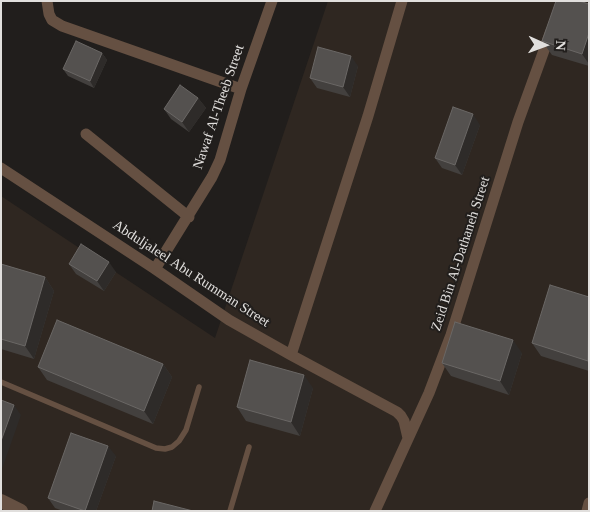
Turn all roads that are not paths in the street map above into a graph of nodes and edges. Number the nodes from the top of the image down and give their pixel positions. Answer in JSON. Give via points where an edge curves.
{"nodes":[{"id":1,"x":47,"y":1,"type":"edge"},
{"id":2,"x":272,"y":1,"type":"edge"},
{"id":3,"x":402,"y":1,"type":"edge"},
{"id":4,"x":556,"y":17,"type":"edge"},
{"id":5,"x":241,"y":89,"type":"junction"},
{"id":6,"x":86,"y":134,"type":"dead end"},
{"id":7,"x":1,"y":168,"type":"edge"},
{"id":8,"x":188,"y":217,"type":"junction"},
{"id":9,"x":155,"y":269,"type":"junction"},
{"id":10,"x":291,"y":355,"type":"junction"},
{"id":11,"x":1,"y":382,"type":"edge"},
{"id":12,"x":199,"y":386,"type":"dead end"},
{"id":13,"x":408,"y":438,"type":"junction"},
{"id":14,"x":249,"y":446,"type":"dead end"},
{"id":15,"x":1,"y":500,"type":"edge"},
{"id":16,"x":589,"y":503,"type":"edge"},
{"id":17,"x":21,"y":511,"type":"edge"},
{"id":18,"x":230,"y":511,"type":"edge"},
{"id":19,"x":375,"y":511,"type":"edge"},
{"id":20,"x":587,"y":511,"type":"edge"}],
"edges":[{"from":1,"to":5,"type":"street","via":[[48,14],[62,26]]},
{"from":2,"to":5,"type":"street","name":"Nawaf Al-Theeb Street"},
{"from":3,"to":10,"type":"street"},
{"from":4,"to":13,"type":"street","name":"Zeid Bin Al-Dathaneh Street","via":[[518,122],[451,335]]},
{"from":5,"to":8,"type":"street","name":"Nawaf Al-Theeb Street","via":[[220,160]]},
{"from":6,"to":8,"type":"street"},
{"from":7,"to":9,"type":"street","name":"Abduljaleel Abu Rumman Street"},
{"from":8,"to":9,"type":"street","name":"Nawaf Al-Theeb Street"},
{"from":9,"to":10,"type":"street","name":"Abduljaleel Abu Rumman Street","via":[[229,320]]},
{"from":10,"to":13,"type":"street","name":"Abduljaleel Abu Rumman Street","via":[[397,412],[402,416]]},
{"from":11,"to":12,"type":"lane","via":[[164,449],[172,447],[186,430]]},
{"from":13,"to":19,"type":"street","name":"Zeid Bin Al-Dathaneh Street"},
{"from":14,"to":18,"type":"lane"},
{"from":15,"to":17,"type":"street"},
{"from":16,"to":20,"type":"street"}]}
